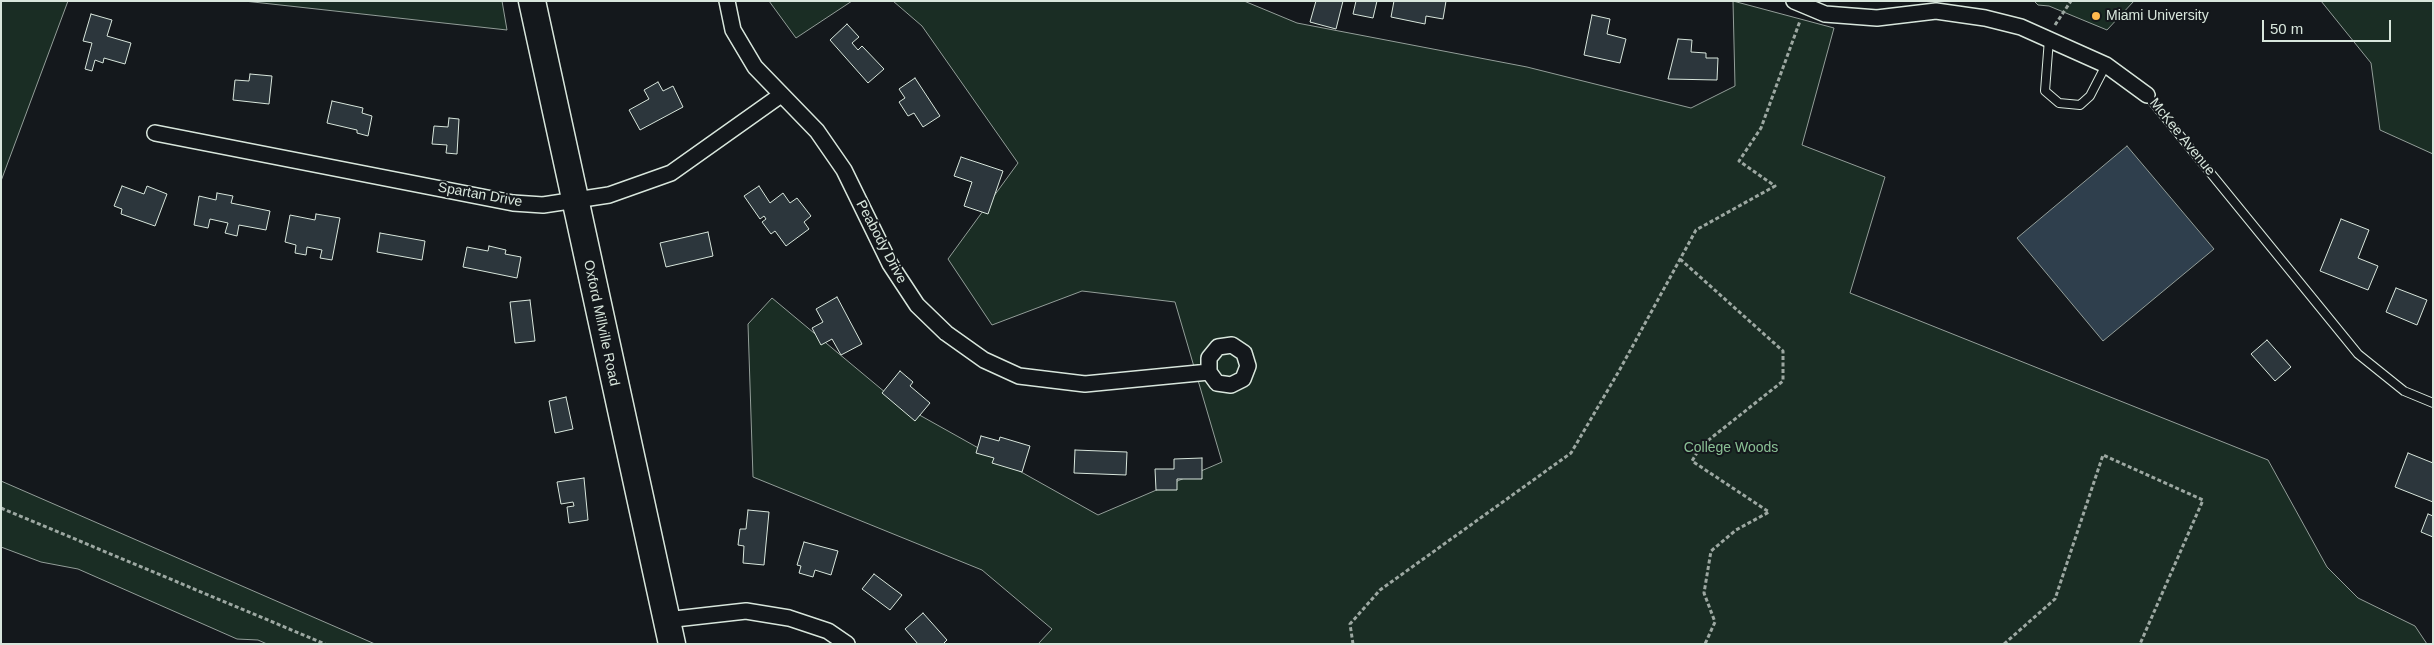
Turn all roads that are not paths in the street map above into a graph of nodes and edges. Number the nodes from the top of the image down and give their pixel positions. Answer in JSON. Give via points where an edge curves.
{"nodes":[{"id":1,"x":532,"y":1,"type":"edge"},
{"id":2,"x":727,"y":1,"type":"edge"},
{"id":3,"x":1800,"y":4,"type":"edge"},
{"id":4,"x":2049,"y":39,"type":"junction"},
{"id":5,"x":2106,"y":65,"type":"junction"},
{"id":6,"x":782,"y":95,"type":"junction"},
{"id":7,"x":2147,"y":95,"type":"joint"},
{"id":8,"x":155,"y":133,"type":"dead end"},
{"id":9,"x":574,"y":200,"type":"junction"},
{"id":10,"x":1209,"y":372,"type":"dead end"},
{"id":11,"x":2433,"y":404,"type":"edge"},
{"id":12,"x":669,"y":632,"type":"edge"},
{"id":13,"x":847,"y":644,"type":"edge"}],
"edges":[{"from":1,"to":9,"type":"highway","name":"Oxford Millville Road"},
{"from":2,"to":6,"type":"street","via":[[733,30],[756,67]]},
{"from":3,"to":4,"type":"street","name":"McKee Avenue","via":[[1824,14],[1877,18],[1936,11],[1985,18],[2021,27]]},
{"from":4,"to":5,"type":"street","name":"McKee Avenue"},
{"from":4,"to":5,"type":"lane","via":[[2045,91],[2059,103],[2080,105],[2090,96]]},
{"from":5,"to":7,"type":"street","name":"McKee Avenue"},
{"from":6,"to":9,"type":"street","name":"Spartan Drive","via":[[671,173],[610,194]]},
{"from":6,"to":10,"type":"street","name":"Peabody Drive","via":[[817,131],[844,170],[890,264],[917,305],[946,333],[984,360],[1019,376],[1085,384]]},
{"from":7,"to":11,"type":"lane","name":"McKee Avenue","via":[[2358,354],[2404,392]]},
{"from":8,"to":9,"type":"street","name":"Spartan Drive","via":[[513,203]]},
{"from":9,"to":12,"type":"highway","name":"Oxford Millville Road"},
{"from":12,"to":13,"type":"street","via":[[746,611],[789,618],[828,631]]}]}
